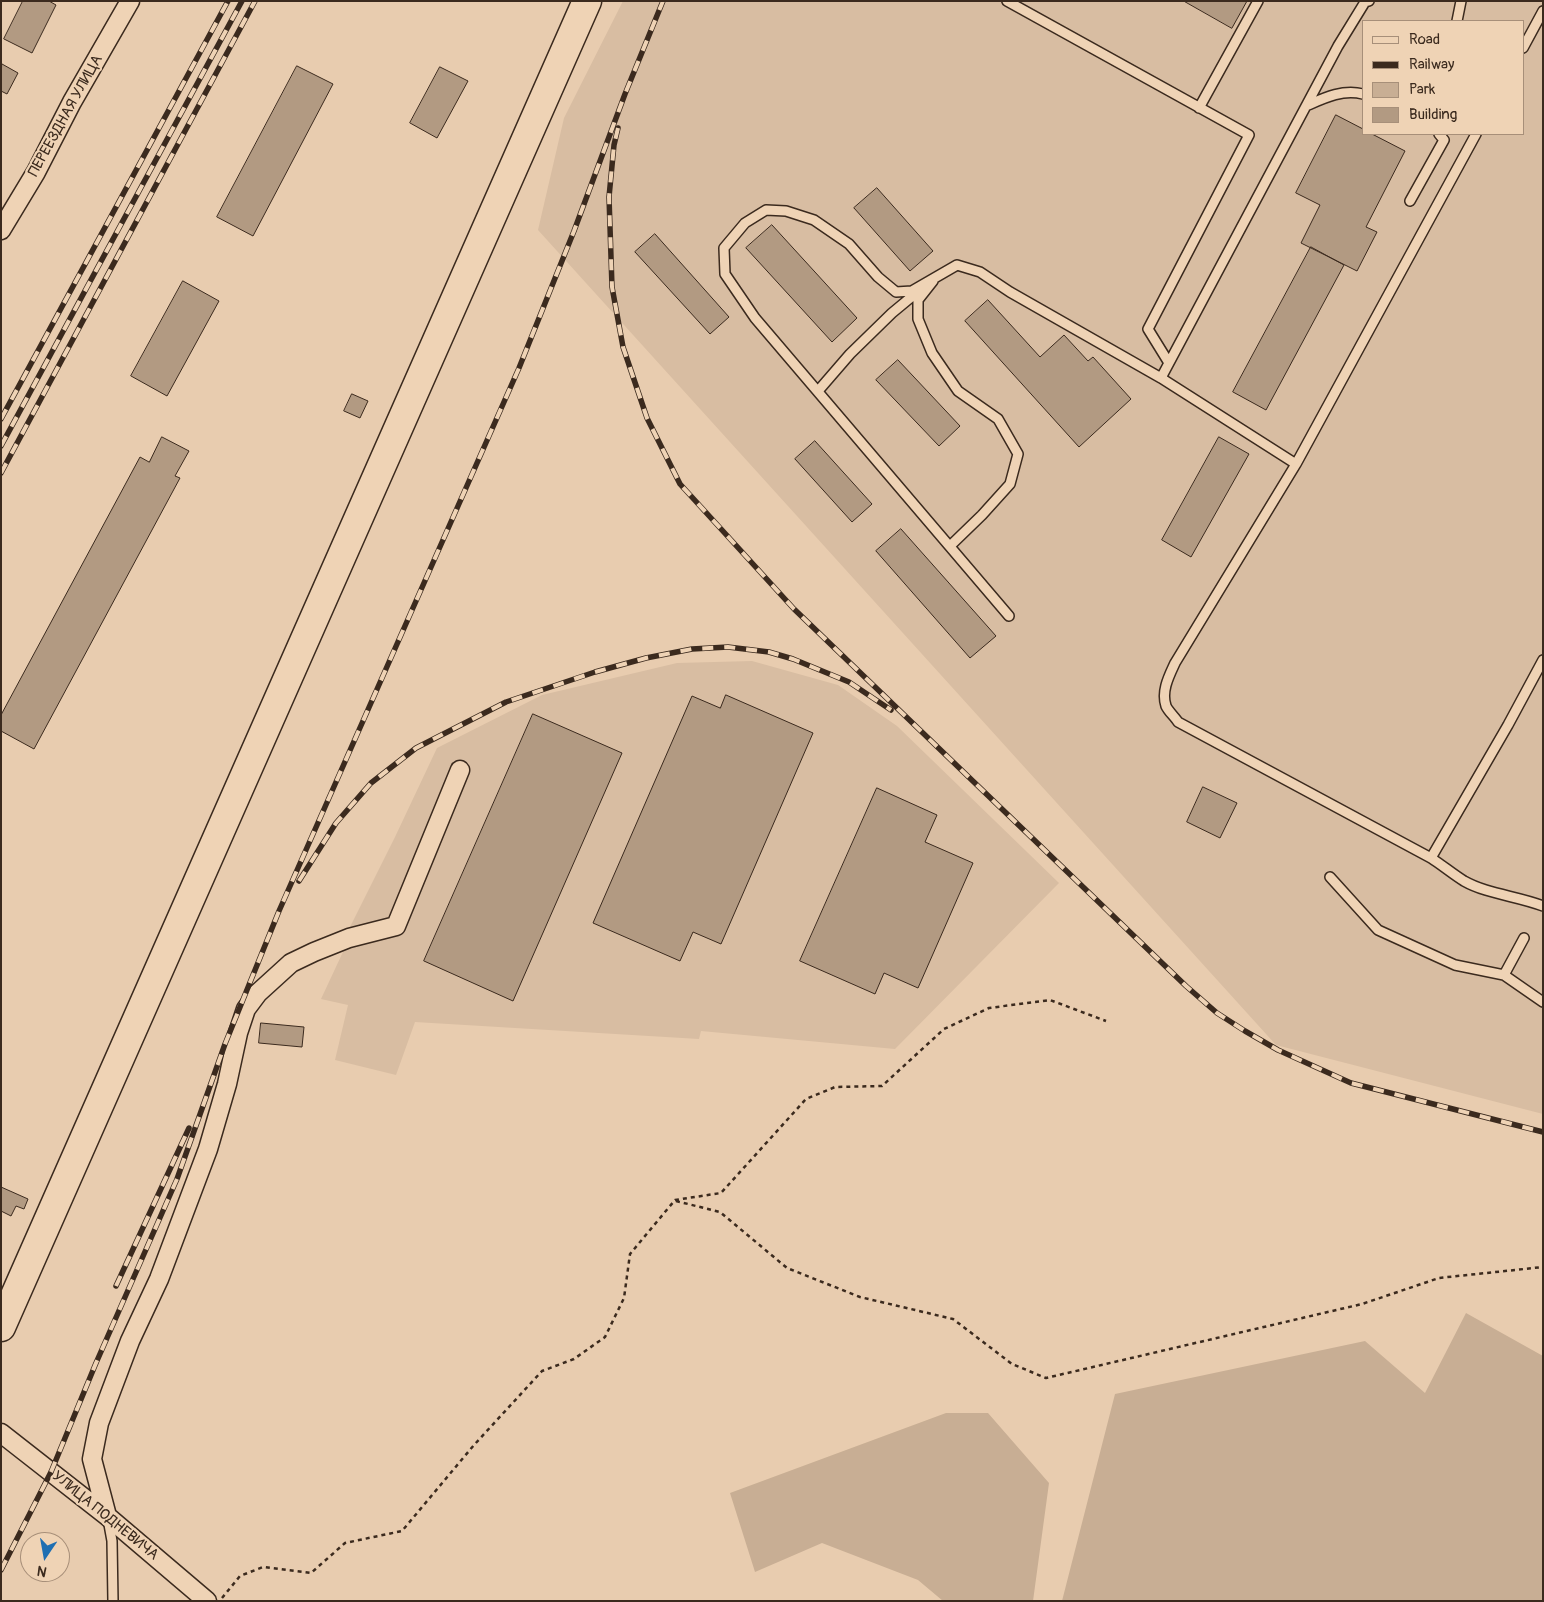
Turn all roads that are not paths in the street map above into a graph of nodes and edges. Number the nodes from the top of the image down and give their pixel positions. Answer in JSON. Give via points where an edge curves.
{"nodes":[{"id":1,"x":130,"y":1,"type":"edge"},
{"id":2,"x":587,"y":1,"type":"edge"},
{"id":3,"x":1006,"y":1,"type":"edge"},
{"id":4,"x":1258,"y":1,"type":"edge"},
{"id":5,"x":1369,"y":1,"type":"edge"},
{"id":6,"x":1461,"y":1,"type":"edge"},
{"id":7,"x":1543,"y":11,"type":"edge"},
{"id":8,"x":1457,"y":20,"type":"edge"},
{"id":9,"x":1524,"y":46,"type":"edge"},
{"id":10,"x":1362,"y":94,"type":"edge"},
{"id":11,"x":1306,"y":107,"type":"junction"},
{"id":12,"x":1199,"y":108,"type":"junction"},
{"id":13,"x":1440,"y":135,"type":"edge"},
{"id":14,"x":1475,"y":135,"type":"edge"},
{"id":15,"x":1410,"y":201,"type":"dead end"},
{"id":16,"x":1,"y":230,"type":"edge"},
{"id":17,"x":935,"y":278,"type":"junction"},
{"id":18,"x":1169,"y":363,"type":"junction"},
{"id":19,"x":1161,"y":378,"type":"junction"},
{"id":20,"x":818,"y":391,"type":"junction"},
{"id":21,"x":1296,"y":464,"type":"junction"},
{"id":22,"x":950,"y":546,"type":"junction"},
{"id":23,"x":1009,"y":616,"type":"dead end"},
{"id":24,"x":1543,"y":660,"type":"edge"},
{"id":25,"x":460,"y":770,"type":"dead end"},
{"id":26,"x":1431,"y":858,"type":"junction"},
{"id":27,"x":1330,"y":877,"type":"dead end"},
{"id":28,"x":1543,"y":906,"type":"edge"},
{"id":29,"x":1524,"y":938,"type":"dead end"},
{"id":30,"x":1504,"y":975,"type":"junction"},
{"id":31,"x":1543,"y":1002,"type":"edge"},
{"id":32,"x":1,"y":1327,"type":"edge"},
{"id":33,"x":1,"y":1433,"type":"edge"},
{"id":34,"x":107,"y":1516,"type":"junction"},
{"id":35,"x":113,"y":1601,"type":"edge"},
{"id":36,"x":207,"y":1601,"type":"edge"}],
"edges":[{"from":1,"to":16,"type":"street","name":"ПЕРЕЕЗДНАЯ УЛИЦА"},
{"from":2,"to":32,"type":"highway"},
{"from":3,"to":12,"type":"lane"},
{"from":4,"to":12,"type":"lane"},
{"from":5,"to":11,"type":"lane","via":[[1365,2],[1338,46]]},
{"from":6,"to":8,"type":"lane"},
{"from":7,"to":9,"type":"lane"},
{"from":10,"to":11,"type":"lane","via":[[1330,95]]},
{"from":11,"to":18,"type":"lane"},
{"from":12,"to":18,"type":"lane","via":[[1249,135],[1148,329]]},
{"from":13,"to":15,"type":"lane","via":[[1444,140]]},
{"from":14,"to":21,"type":"lane"},
{"from":17,"to":19,"type":"lane","via":[[958,265],[980,272]]},
{"from":17,"to":20,"type":"lane","via":[[892,313]]},
{"from":17,"to":20,"type":"lane","via":[[912,291],[896,292],[849,244],[814,220],[786,211],[766,210],[745,223],[724,248],[724,274],[755,318]]},
{"from":17,"to":22,"type":"lane","via":[[918,300],[918,319],[932,354],[958,391],[998,420],[1018,454],[1010,484]]},
{"from":18,"to":19,"type":"lane"},
{"from":19,"to":21,"type":"lane"},
{"from":20,"to":22,"type":"lane"},
{"from":21,"to":26,"type":"lane","via":[[1175,662],[1167,682],[1166,706],[1178,722]]},
{"from":22,"to":23,"type":"lane"},
{"from":24,"to":26,"type":"lane"},
{"from":25,"to":34,"type":"street","via":[[396,926],[349,938],[291,963],[258,993],[246,1009],[208,1149],[100,1423],[92,1459]]},
{"from":26,"to":28,"type":"lane","via":[[1464,881]]},
{"from":27,"to":30,"type":"lane","via":[[1378,930],[1455,965]]},
{"from":29,"to":30,"type":"lane"},
{"from":30,"to":31,"type":"lane"},
{"from":33,"to":34,"type":"street","name":"УЛИЦА ПОДНЕВИЧА"},
{"from":34,"to":35,"type":"lane","via":[[112,1541]]},
{"from":34,"to":36,"type":"street","name":"УЛИЦА ПОДНЕВИЧА"}]}
